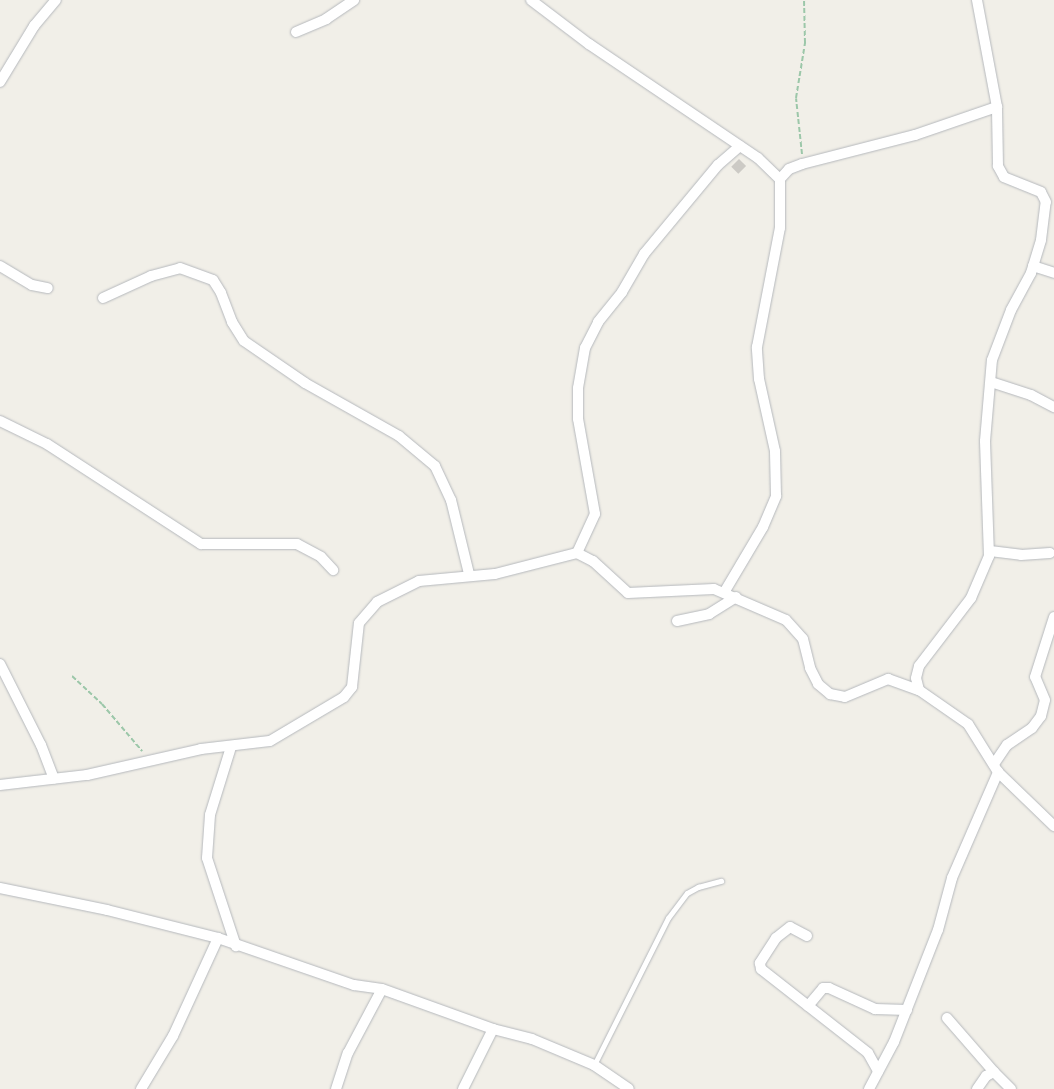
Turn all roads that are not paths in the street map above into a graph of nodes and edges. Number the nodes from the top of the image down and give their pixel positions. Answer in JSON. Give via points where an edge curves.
{"nodes":[{"id":1,"x":56,"y":0,"type":"edge"},
{"id":2,"x":336,"y":0,"type":"edge"},
{"id":3,"x":531,"y":0,"type":"edge"},
{"id":4,"x":977,"y":0,"type":"edge"},
{"id":5,"x":350,"y":3,"type":"edge"},
{"id":6,"x":296,"y":32,"type":"dead end"},
{"id":7,"x":0,"y":82,"type":"edge"},
{"id":8,"x":997,"y":107,"type":"junction"},
{"id":9,"x":740,"y":146,"type":"junction"},
{"id":10,"x":780,"y":179,"type":"junction"},
{"id":11,"x":1049,"y":195,"type":"edge"},
{"id":12,"x":0,"y":266,"type":"edge"},
{"id":13,"x":1033,"y":266,"type":"junction"},
{"id":14,"x":1054,"y":273,"type":"edge"},
{"id":15,"x":48,"y":288,"type":"dead end"},
{"id":16,"x":103,"y":298,"type":"dead end"},
{"id":17,"x":991,"y":382,"type":"junction"},
{"id":18,"x":1054,"y":406,"type":"edge"},
{"id":19,"x":0,"y":421,"type":"edge"},
{"id":20,"x":990,"y":551,"type":"junction"},
{"id":21,"x":577,"y":553,"type":"junction"},
{"id":22,"x":1050,"y":553,"type":"dead end"},
{"id":23,"x":333,"y":570,"type":"dead end"},
{"id":24,"x":468,"y":574,"type":"junction"},
{"id":25,"x":725,"y":591,"type":"junction"},
{"id":26,"x":736,"y":596,"type":"junction"},
{"id":27,"x":1054,"y":617,"type":"edge"},
{"id":28,"x":677,"y":620,"type":"dead end"},
{"id":29,"x":0,"y":664,"type":"edge"},
{"id":30,"x":919,"y":690,"type":"junction"},
{"id":31,"x":231,"y":747,"type":"junction"},
{"id":32,"x":996,"y":768,"type":"junction"},
{"id":33,"x":54,"y":779,"type":"junction"},
{"id":34,"x":0,"y":785,"type":"edge"},
{"id":35,"x":1054,"y":826,"type":"edge"},
{"id":36,"x":722,"y":881,"type":"dead end"},
{"id":37,"x":0,"y":888,"type":"edge"},
{"id":38,"x":807,"y":936,"type":"dead end"},
{"id":39,"x":218,"y":938,"type":"junction"},
{"id":40,"x":236,"y":946,"type":"junction"},
{"id":41,"x":382,"y":989,"type":"junction"},
{"id":42,"x":808,"y":1006,"type":"junction"},
{"id":43,"x":907,"y":1010,"type":"junction"},
{"id":44,"x":947,"y":1018,"type":"dead end"},
{"id":45,"x":493,"y":1029,"type":"junction"},
{"id":46,"x":594,"y":1065,"type":"junction"},
{"id":47,"x":878,"y":1071,"type":"junction"},
{"id":48,"x":994,"y":1072,"type":"junction"},
{"id":49,"x":141,"y":1089,"type":"edge"},
{"id":50,"x":336,"y":1089,"type":"edge"},
{"id":51,"x":463,"y":1089,"type":"edge"},
{"id":52,"x":628,"y":1089,"type":"edge"},
{"id":53,"x":869,"y":1089,"type":"edge"},
{"id":54,"x":977,"y":1089,"type":"edge"},
{"id":55,"x":1011,"y":1089,"type":"edge"}],
"edges":[{"from":1,"to":7,"type":"street","via":[[34,26]]},
{"from":2,"to":5,"type":"street"},
{"from":3,"to":9,"type":"street"},
{"from":4,"to":8,"type":"street"},
{"from":5,"to":6,"type":"street","via":[[326,20]]},
{"from":8,"to":10,"type":"street","via":[[915,135],[802,164],[789,169]]},
{"from":8,"to":11,"type":"street","via":[[996,160],[1001,174],[1010,181]]},
{"from":9,"to":10,"type":"street"},
{"from":9,"to":21,"type":"street","via":[[718,164],[644,254],[622,292],[598,322],[585,348],[578,388],[578,419],[595,514]]},
{"from":10,"to":25,"type":"street","via":[[780,228],[757,346],[758,378],[775,451],[776,496],[763,527]]},
{"from":11,"to":13,"type":"street"},
{"from":12,"to":15,"type":"street","via":[[32,285]]},
{"from":13,"to":14,"type":"street"},
{"from":13,"to":17,"type":"street","via":[[995,351]]},
{"from":16,"to":24,"type":"street","via":[[151,276],[180,268],[213,280],[244,340],[305,383],[399,436],[435,466],[451,500]]},
{"from":17,"to":18,"type":"street","via":[[1030,394]]},
{"from":17,"to":20,"type":"street","via":[[985,441]]},
{"from":19,"to":23,"type":"street","via":[[47,444],[201,544],[297,544],[321,557]]},
{"from":20,"to":22,"type":"street","via":[[1021,555]]},
{"from":20,"to":30,"type":"street","via":[[971,598],[919,666],[916,678]]},
{"from":21,"to":24,"type":"street","via":[[520,569]]},
{"from":21,"to":25,"type":"street","via":[[593,561],[628,593]]},
{"from":24,"to":31,"type":"street","via":[[419,581],[377,602],[359,623],[352,687],[344,697],[270,741]]},
{"from":25,"to":26,"type":"street"},
{"from":26,"to":28,"type":"street","via":[[709,614]]},
{"from":26,"to":30,"type":"street","via":[[786,620],[796,630],[803,638],[810,668],[818,684],[830,694],[845,697],[888,679]]},
{"from":27,"to":32,"type":"street","via":[[1035,677],[1045,700],[1041,716],[1032,728],[1007,745]]},
{"from":29,"to":33,"type":"street","via":[[42,745]]},
{"from":30,"to":32,"type":"street","via":[[968,724]]},
{"from":31,"to":33,"type":"street","via":[[201,749]]},
{"from":31,"to":40,"type":"street","via":[[210,815],[207,858]]},
{"from":32,"to":35,"type":"street"},
{"from":32,"to":43,"type":"street","via":[[952,878],[938,930]]},
{"from":33,"to":34,"type":"street"},
{"from":36,"to":46,"type":"lane","via":[[687,893],[668,918]]},
{"from":37,"to":39,"type":"street"},
{"from":38,"to":42,"type":"street","via":[[790,927],[776,938],[760,963],[761,969]]},
{"from":39,"to":40,"type":"street"},
{"from":39,"to":49,"type":"street","via":[[172,1036]]},
{"from":40,"to":41,"type":"street","via":[[354,985]]},
{"from":41,"to":45,"type":"street"},
{"from":41,"to":50,"type":"street","via":[[348,1053]]},
{"from":42,"to":43,"type":"street","via":[[815,994],[829,988],[875,1009]]},
{"from":42,"to":47,"type":"street","via":[[868,1053]]},
{"from":43,"to":47,"type":"street"},
{"from":44,"to":48,"type":"street"},
{"from":45,"to":46,"type":"street","via":[[532,1039]]},
{"from":45,"to":51,"type":"street"},
{"from":46,"to":52,"type":"street"},
{"from":47,"to":53,"type":"street"},
{"from":48,"to":54,"type":"street","via":[[986,1076]]},
{"from":48,"to":55,"type":"street"}]}
